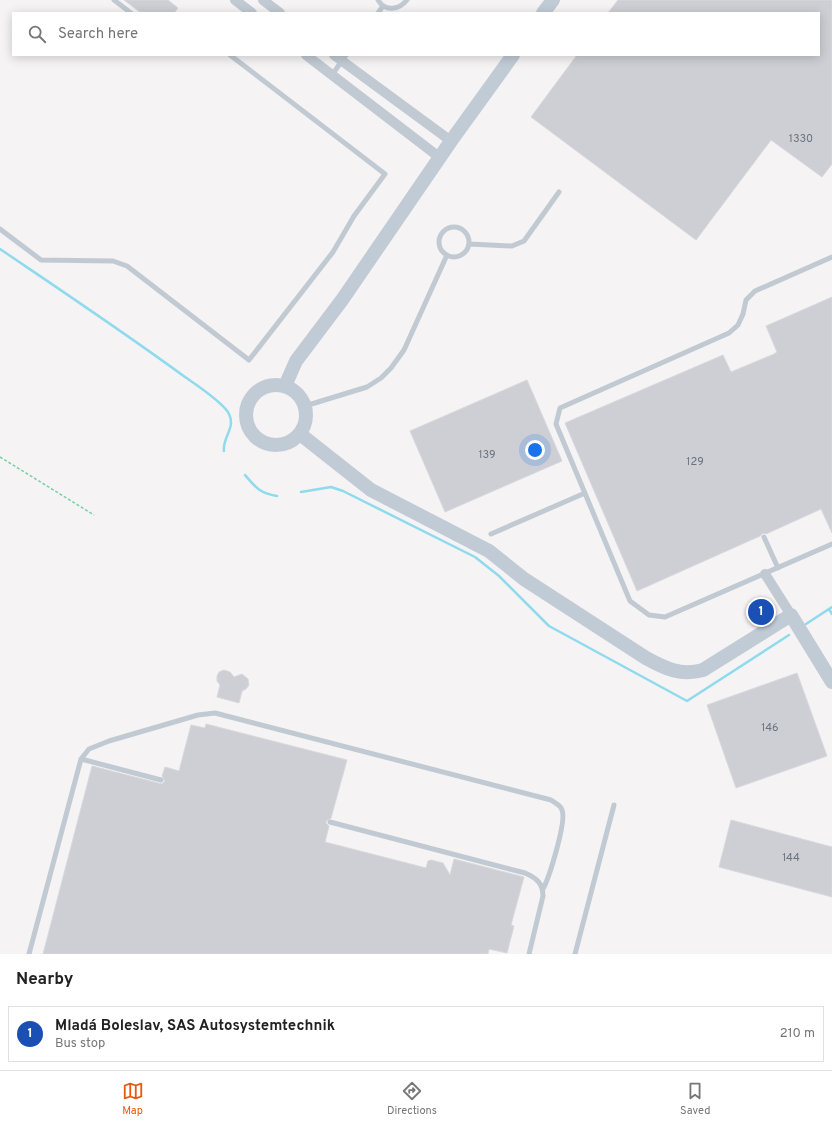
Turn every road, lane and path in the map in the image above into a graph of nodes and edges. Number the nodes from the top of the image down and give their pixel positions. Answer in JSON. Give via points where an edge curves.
{"nodes":[{"id":1,"x":114,"y":0,"type":"edge"},
{"id":2,"x":234,"y":0,"type":"edge"},
{"id":3,"x":263,"y":0,"type":"edge"},
{"id":4,"x":378,"y":0,"type":"edge"},
{"id":5,"x":406,"y":0,"type":"edge"},
{"id":6,"x":553,"y":0,"type":"edge"},
{"id":7,"x":383,"y":6,"type":"junction"},
{"id":8,"x":130,"y":12,"type":"edge"},
{"id":9,"x":251,"y":12,"type":"edge"},
{"id":10,"x":279,"y":12,"type":"edge"},
{"id":11,"x":379,"y":12,"type":"edge"},
{"id":12,"x":544,"y":12,"type":"edge"},
{"id":13,"x":231,"y":56,"type":"edge"},
{"id":14,"x":307,"y":56,"type":"edge"},
{"id":15,"x":511,"y":56,"type":"edge"},
{"id":16,"x":341,"y":57,"type":"edge"},
{"id":17,"x":332,"y":74,"type":"junction"},
{"id":18,"x":450,"y":140,"type":"junction"},
{"id":19,"x":440,"y":157,"type":"junction"},
{"id":20,"x":559,"y":192,"type":"dead end"},
{"id":21,"x":0,"y":229,"type":"edge"},
{"id":22,"x":469,"y":244,"type":"junction"},
{"id":23,"x":447,"y":255,"type":"junction"},
{"id":24,"x":832,"y":257,"type":"edge"},
{"id":25,"x":285,"y":386,"type":"junction"},
{"id":26,"x":305,"y":406,"type":"junction"},
{"id":27,"x":300,"y":434,"type":"junction"},
{"id":28,"x":0,"y":456,"type":"edge"},
{"id":29,"x":585,"y":493,"type":"junction"},
{"id":30,"x":94,"y":515,"type":"dead end"},
{"id":31,"x":491,"y":534,"type":"dead end"},
{"id":32,"x":764,"y":537,"type":"dead end"},
{"id":33,"x":832,"y":544,"type":"edge"},
{"id":34,"x":778,"y":568,"type":"junction"},
{"id":35,"x":765,"y":574,"type":"junction"},
{"id":36,"x":790,"y":615,"type":"junction"},
{"id":37,"x":832,"y":682,"type":"edge"},
{"id":38,"x":81,"y":759,"type":"junction"},
{"id":39,"x":161,"y":780,"type":"dead end"},
{"id":40,"x":614,"y":805,"type":"dead end"},
{"id":41,"x":330,"y":822,"type":"dead end"},
{"id":42,"x":543,"y":889,"type":"junction"},
{"id":43,"x":29,"y":954,"type":"edge"},
{"id":44,"x":529,"y":954,"type":"edge"},
{"id":45,"x":575,"y":954,"type":"edge"}],
"edges":[{"from":1,"to":8,"type":"lane"},
{"from":2,"to":9,"type":"street"},
{"from":3,"to":10,"type":"street"},
{"from":4,"to":7,"type":"lane"},
{"from":5,"to":7,"type":"lane","via":[[399,7]]},
{"from":6,"to":12,"type":"street"},
{"from":7,"to":11,"type":"lane"},
{"from":13,"to":21,"type":"lane","via":[[385,174],[354,216],[333,252],[249,360],[127,266],[113,261],[42,260]]},
{"from":14,"to":17,"type":"street"},
{"from":15,"to":18,"type":"street"},
{"from":16,"to":17,"type":"lane"},
{"from":16,"to":18,"type":"street"},
{"from":17,"to":19,"type":"street"},
{"from":18,"to":19,"type":"street"},
{"from":19,"to":25,"type":"street","via":[[342,300],[296,361]]},
{"from":20,"to":22,"type":"lane","via":[[524,240],[512,246]]},
{"from":22,"to":23,"type":"lane","via":[[462,255]]},
{"from":22,"to":23,"type":"lane","via":[[468,237],[462,229],[453,226],[448,228],[440,234],[439,244]]},
{"from":23,"to":26,"type":"lane","via":[[404,350],[391,368],[367,388]]},
{"from":24,"to":29,"type":"lane","via":[[755,290],[746,300],[738,325],[729,333],[560,408],[556,424]]},
{"from":25,"to":26,"type":"street","via":[[301,397]]},
{"from":25,"to":27,"type":"street","via":[[266,386],[252,397],[246,416],[248,426],[261,441],[271,444],[288,442]]},
{"from":26,"to":27,"type":"street","via":[[306,421]]},
{"from":27,"to":36,"type":"street","via":[[371,490],[490,551],[524,579],[661,666],[682,673],[703,670]]},
{"from":28,"to":30,"type":"path"},
{"from":29,"to":31,"type":"lane"},
{"from":29,"to":35,"type":"lane","via":[[630,601],[649,615],[665,617]]},
{"from":32,"to":34,"type":"lane"},
{"from":33,"to":34,"type":"lane"},
{"from":34,"to":35,"type":"lane"},
{"from":35,"to":36,"type":"street"},
{"from":36,"to":37,"type":"street"},
{"from":38,"to":39,"type":"lane"},
{"from":38,"to":42,"type":"lane","via":[[88,749],[109,741],[198,715],[215,713],[551,800],[562,810],[563,822],[549,877]]},
{"from":38,"to":43,"type":"lane"},
{"from":40,"to":45,"type":"lane"},
{"from":41,"to":42,"type":"lane","via":[[525,873],[536,878]]},
{"from":42,"to":44,"type":"lane","via":[[542,905]]}]}
